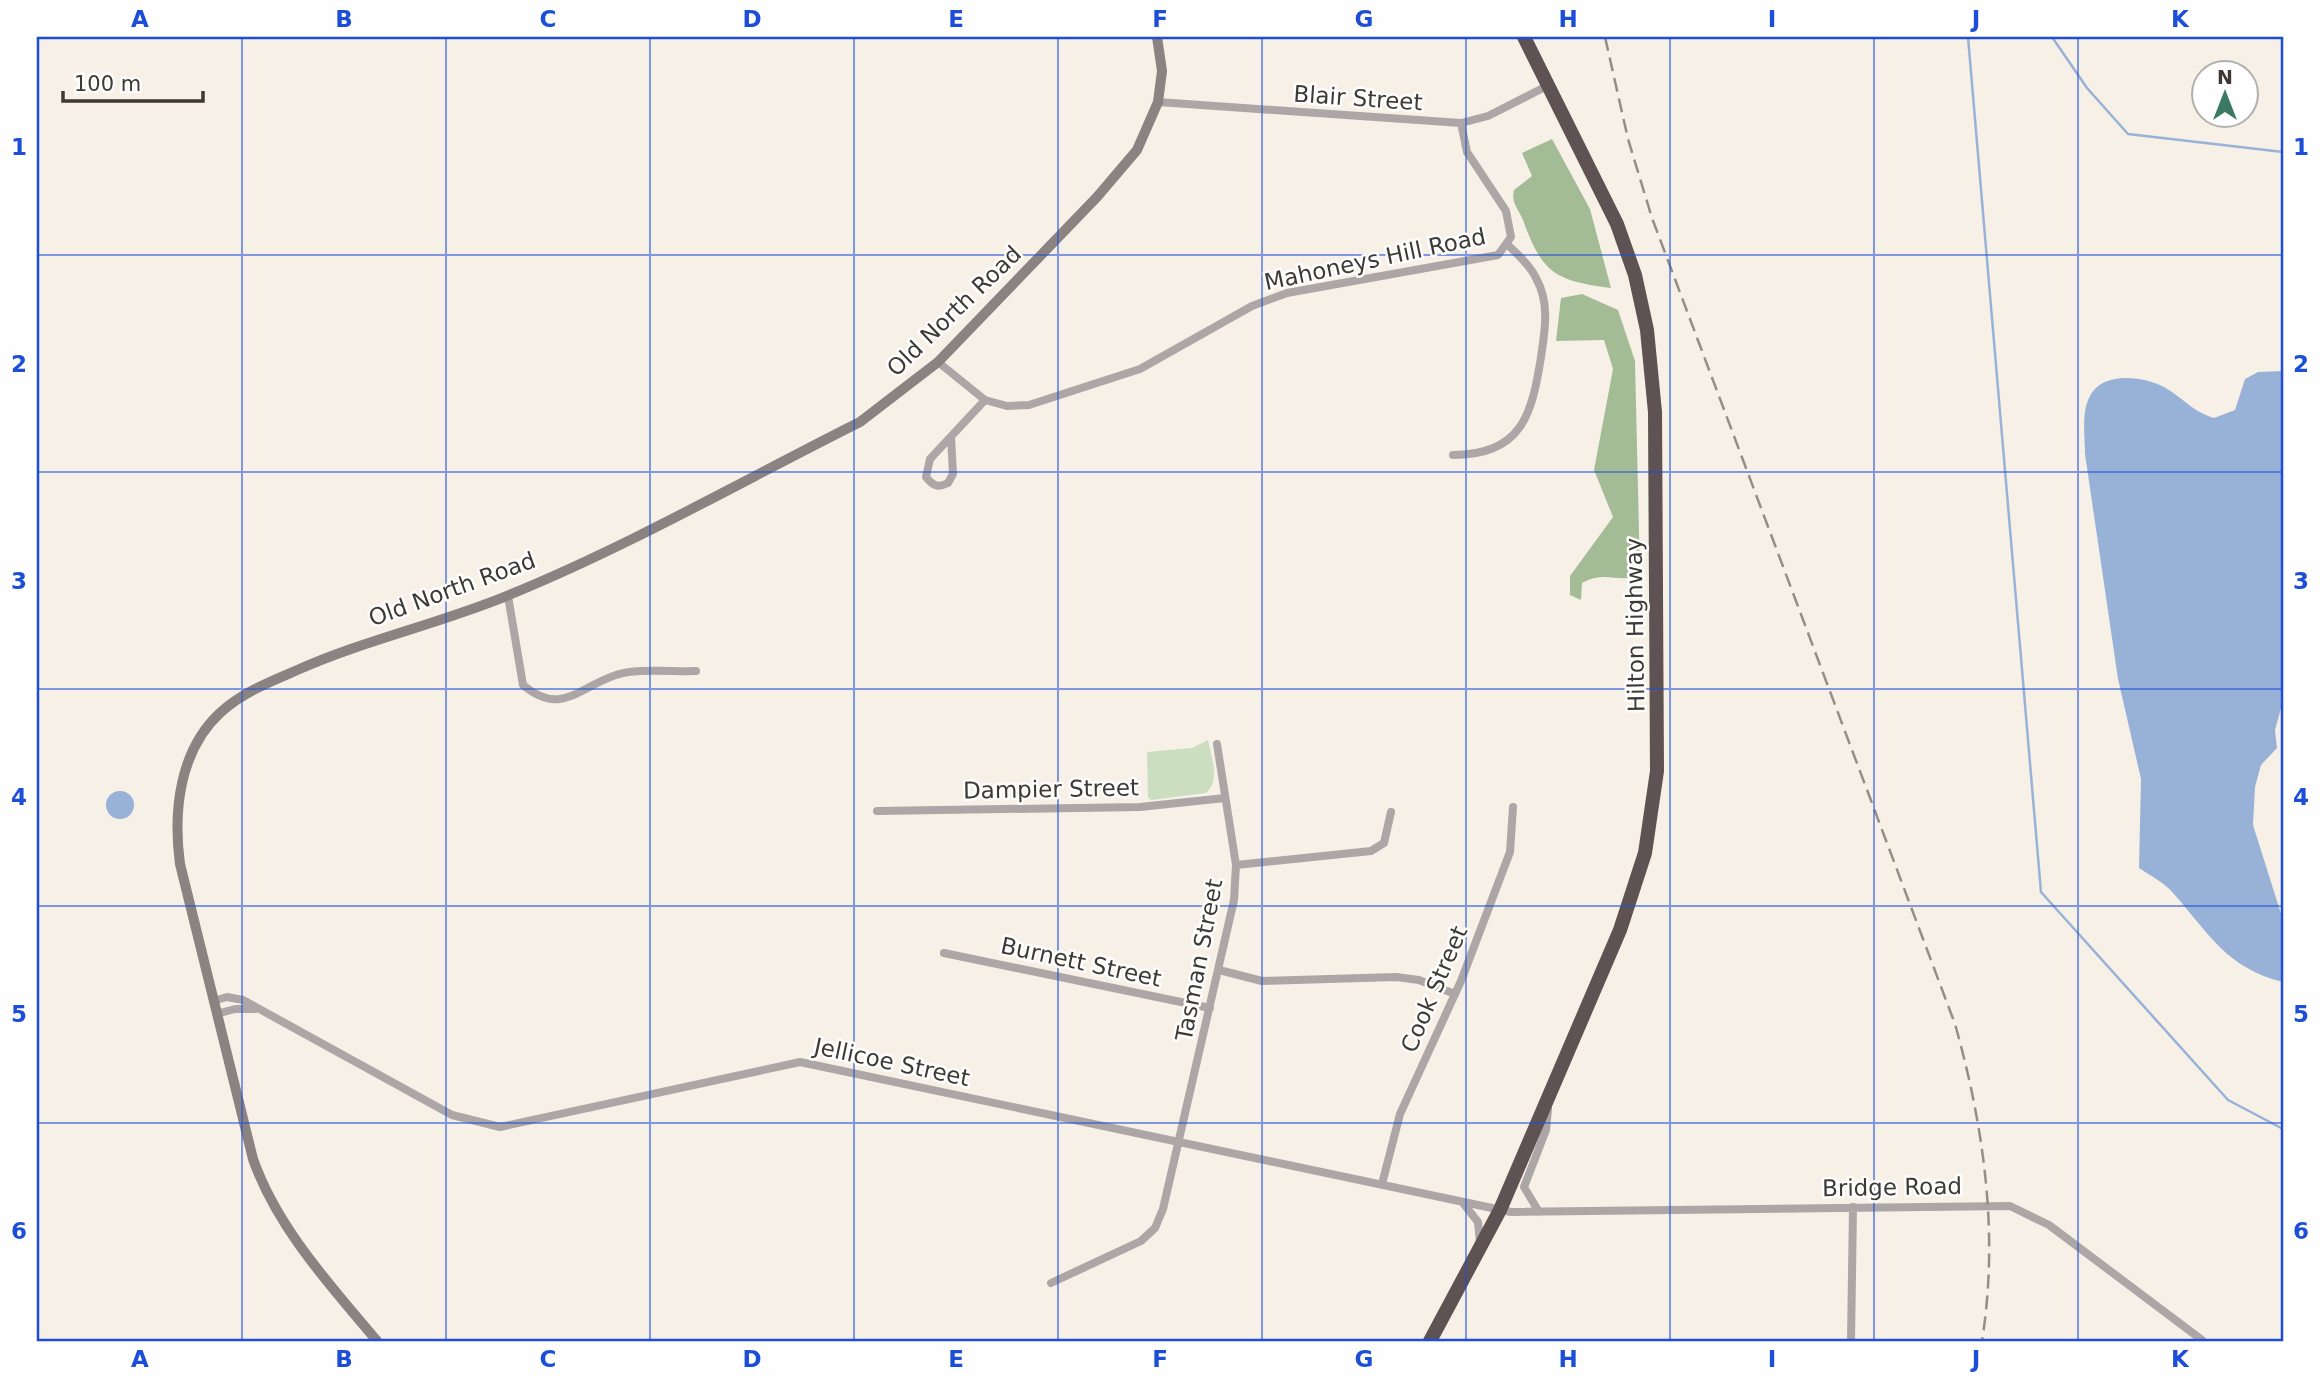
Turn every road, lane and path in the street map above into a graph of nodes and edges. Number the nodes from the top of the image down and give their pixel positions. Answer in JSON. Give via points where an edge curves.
{"nodes":[{"id":1,"x":1157,"y":37,"type":"edge"},
{"id":2,"x":1524,"y":37,"type":"edge"},
{"id":3,"x":1548,"y":86,"type":"junction"},
{"id":4,"x":1158,"y":102,"type":"junction"},
{"id":5,"x":1461,"y":124,"type":"junction"},
{"id":6,"x":1508,"y":246,"type":"junction"},
{"id":7,"x":938,"y":362,"type":"junction"},
{"id":8,"x":985,"y":400,"type":"junction"},
{"id":9,"x":951,"y":437,"type":"junction"},
{"id":10,"x":1453,"y":455,"type":"dead end"},
{"id":11,"x":508,"y":596,"type":"junction"},
{"id":12,"x":696,"y":671,"type":"dead end"},
{"id":13,"x":1217,"y":744,"type":"dead end"},
{"id":14,"x":1226,"y":798,"type":"junction"},
{"id":15,"x":1513,"y":807,"type":"dead end"},
{"id":16,"x":877,"y":811,"type":"dead end"},
{"id":17,"x":1391,"y":812,"type":"dead end"},
{"id":18,"x":1236,"y":865,"type":"junction"},
{"id":19,"x":944,"y":953,"type":"dead end"},
{"id":20,"x":1219,"y":970,"type":"junction"},
{"id":21,"x":1455,"y":994,"type":"junction"},
{"id":22,"x":213,"y":1000,"type":"junction"},
{"id":23,"x":1210,"y":1008,"type":"junction"},
{"id":24,"x":255,"y":1009,"type":"junction"},
{"id":25,"x":216,"y":1014,"type":"junction"},
{"id":26,"x":1550,"y":1095,"type":"junction"},
{"id":27,"x":1181,"y":1141,"type":"junction"},
{"id":28,"x":1382,"y":1184,"type":"junction"},
{"id":29,"x":1462,"y":1202,"type":"junction"},
{"id":30,"x":1853,"y":1207,"type":"junction"},
{"id":31,"x":1500,"y":1210,"type":"junction"},
{"id":32,"x":1539,"y":1212,"type":"junction"},
{"id":33,"x":1480,"y":1250,"type":"junction"},
{"id":34,"x":1051,"y":1283,"type":"dead end"},
{"id":35,"x":2202,"y":1340,"type":"edge"},
{"id":36,"x":377,"y":1341,"type":"edge"},
{"id":37,"x":1430,"y":1341,"type":"edge"},
{"id":38,"x":1852,"y":1341,"type":"edge"}],
"edges":[{"from":1,"to":4,"type":"street","name":"Old North Road","via":[[1162,71]]},
{"from":2,"to":3,"type":"highway","name":"Hilton Highway"},
{"from":3,"to":5,"type":"street","name":"Blair Street","via":[[1488,117]]},
{"from":3,"to":26,"type":"highway","name":"Hilton Highway","via":[[1616,224],[1635,275],[1647,330],[1655,412],[1659,745],[1651,826],[1637,879]]},
{"from":4,"to":5,"type":"street","name":"Blair Street"},
{"from":4,"to":7,"type":"street","name":"Old North Road","via":[[1142,141],[1117,175]]},
{"from":5,"to":6,"type":"street","name":"Mahoneys Hill Road","via":[[1467,152],[1510,220]]},
{"from":6,"to":8,"type":"street","name":"Mahoneys Hill Road","via":[[1491,257],[1268,299],[1140,369],[1048,400],[1016,406]]},
{"from":6,"to":10,"type":"street","via":[[1536,278],[1546,311],[1531,410],[1512,437],[1495,448]]},
{"from":7,"to":8,"type":"street"},
{"from":7,"to":11,"type":"street","name":"Old North Road","via":[[860,422]]},
{"from":8,"to":9,"type":"street"},
{"from":9,"to":9,"type":"street","via":[[953,474],[948,483],[932,484],[926,477],[930,458]]},
{"from":11,"to":12,"type":"street","via":[[523,685],[548,700],[567,699],[617,674]]},
{"from":11,"to":22,"type":"street","name":"Old North Road","via":[[338,651],[254,689],[220,713],[203,736],[179,794],[176,832]]},
{"from":13,"to":14,"type":"street","name":"Tasman Street"},
{"from":14,"to":16,"type":"street","name":"Dampier Street","via":[[1140,807]]},
{"from":14,"to":18,"type":"street","name":"Tasman Street"},
{"from":15,"to":21,"type":"street","name":"Cook Street","via":[[1510,852]]},
{"from":17,"to":18,"type":"street","via":[[1384,843],[1371,851]]},
{"from":18,"to":20,"type":"street","name":"Tasman Street","via":[[1232,913]]},
{"from":19,"to":23,"type":"street","name":"Burnett Street"},
{"from":20,"to":21,"type":"street","via":[[1262,981],[1396,977]]},
{"from":20,"to":23,"type":"street","name":"Tasman Street"},
{"from":21,"to":28,"type":"street","name":"Cook Street","via":[[1400,1114]]},
{"from":22,"to":24,"type":"street","name":"Jellicoe Street","via":[[236,997]]},
{"from":22,"to":25,"type":"street","name":"Old North Road"},
{"from":23,"to":27,"type":"street","name":"Tasman Street"},
{"from":24,"to":25,"type":"street"},
{"from":24,"to":27,"type":"street","name":"Jellicoe Street","via":[[452,1115],[500,1127],[800,1062]]},
{"from":25,"to":36,"type":"street","name":"Old North Road","via":[[262,1185],[296,1238]]},
{"from":26,"to":31,"type":"highway","name":"Hilton Highway"},
{"from":26,"to":32,"type":"street","via":[[1546,1130],[1524,1186]]},
{"from":27,"to":28,"type":"street","name":"Jellicoe Street"},
{"from":27,"to":34,"type":"street","name":"Tasman Street","via":[[1155,1228],[1141,1241]]},
{"from":28,"to":29,"type":"street","name":"Jellicoe Street"},
{"from":29,"to":31,"type":"street","name":"Jellicoe Street"},
{"from":29,"to":33,"type":"street","via":[[1478,1222]]},
{"from":30,"to":32,"type":"street","name":"Bridge Road"},
{"from":30,"to":35,"type":"street","name":"Bridge Road","via":[[2020,1208]]},
{"from":30,"to":38,"type":"street"},
{"from":31,"to":32,"type":"street","name":"Bridge Road"},
{"from":31,"to":33,"type":"highway","name":"Hilton Highway"},
{"from":33,"to":37,"type":"highway","name":"Hilton Highway"}]}
